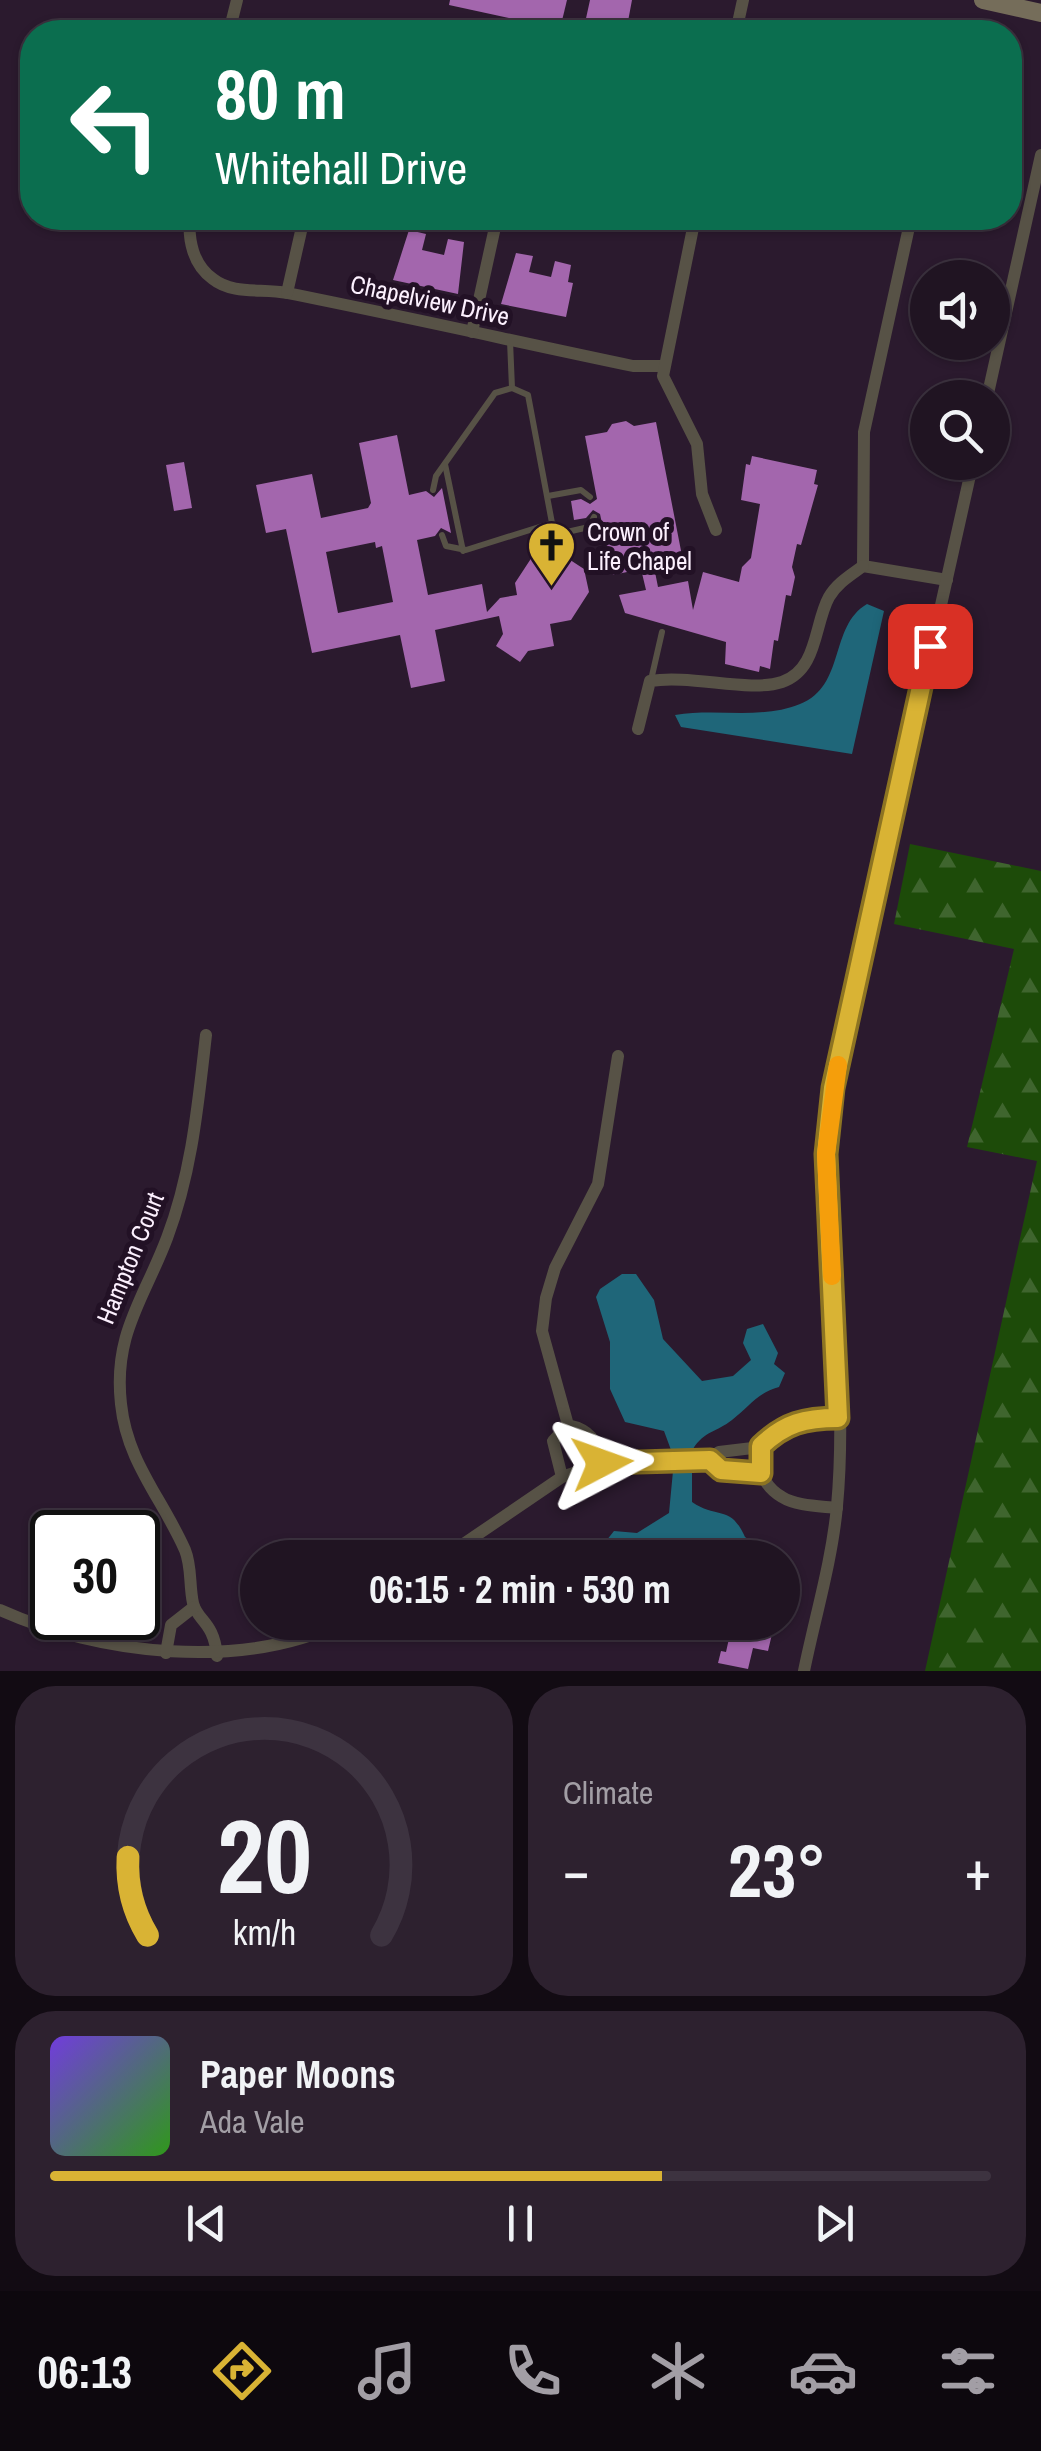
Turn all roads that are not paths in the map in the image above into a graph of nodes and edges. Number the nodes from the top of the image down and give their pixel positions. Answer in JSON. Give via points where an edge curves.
{"nodes":[{"id":1,"x":983,"y":0,"type":"edge"},
{"id":2,"x":1041,"y":12,"type":"edge"},
{"id":3,"x":1041,"y":155,"type":"edge"},
{"id":4,"x":190,"y":230,"type":"edge"},
{"id":5,"x":301,"y":230,"type":"edge"},
{"id":6,"x":494,"y":230,"type":"edge"},
{"id":7,"x":692,"y":230,"type":"edge"},
{"id":8,"x":907,"y":230,"type":"edge"},
{"id":9,"x":287,"y":293,"type":"junction"},
{"id":10,"x":472,"y":332,"type":"junction"},
{"id":11,"x":510,"y":340,"type":"junction"},
{"id":12,"x":663,"y":366,"type":"junction"},
{"id":13,"x":991,"y":380,"type":"edge"},
{"id":14,"x":512,"y":388,"type":"junction"},
{"id":15,"x":445,"y":464,"type":"junction"},
{"id":16,"x":969,"y":480,"type":"edge"},
{"id":17,"x":433,"y":490,"type":"dead end"},
{"id":18,"x":548,"y":496,"type":"junction"},
{"id":19,"x":590,"y":497,"type":"dead end"},
{"id":20,"x":594,"y":517,"type":"dead end"},
{"id":21,"x":552,"y":523,"type":"junction"},
{"id":22,"x":716,"y":530,"type":"dead end"},
{"id":23,"x":442,"y":534,"type":"dead end"},
{"id":24,"x":462,"y":551,"type":"junction"},
{"id":25,"x":864,"y":566,"type":"junction"},
{"id":26,"x":946,"y":580,"type":"junction"},
{"id":27,"x":662,"y":632,"type":"dead end"},
{"id":28,"x":650,"y":682,"type":"junction"},
{"id":29,"x":638,"y":729,"type":"dead end"},
{"id":30,"x":206,"y":1035,"type":"dead end"},
{"id":31,"x":618,"y":1056,"type":"dead end"},
{"id":32,"x":838,"y":1418,"type":"junction"},
{"id":33,"x":568,"y":1425,"type":"junction"},
{"id":34,"x":761,"y":1446,"type":"junction"},
{"id":35,"x":710,"y":1460,"type":"junction"},
{"id":36,"x":602,"y":1463,"type":"junction"},
{"id":37,"x":761,"y":1473,"type":"junction"},
{"id":38,"x":562,"y":1477,"type":"junction"},
{"id":39,"x":837,"y":1508,"type":"junction"},
{"id":40,"x":469,"y":1540,"type":"edge"},
{"id":41,"x":194,"y":1607,"type":"junction"},
{"id":42,"x":0,"y":1610,"type":"edge"},
{"id":43,"x":293,"y":1640,"type":"edge"},
{"id":44,"x":166,"y":1653,"type":"junction"},
{"id":45,"x":216,"y":1656,"type":"junction"},
{"id":46,"x":804,"y":1671,"type":"edge"}],
"edges":[{"from":1,"to":2,"type":"main road"},
{"from":3,"to":13,"type":"street"},
{"from":4,"to":9,"type":"street","name":"Chapelview Drive","via":[[209,277],[228,287]]},
{"from":5,"to":9,"type":"street"},
{"from":6,"to":10,"type":"street"},
{"from":7,"to":12,"type":"street"},
{"from":8,"to":25,"type":"street","via":[[864,432]]},
{"from":9,"to":10,"type":"street","name":"Chapelview Drive"},
{"from":10,"to":11,"type":"street","name":"Chapelview Drive"},
{"from":11,"to":12,"type":"street","name":"Chapelview Drive","via":[[633,366]]},
{"from":11,"to":14,"type":"lane"},
{"from":12,"to":22,"type":"street","via":[[697,444],[702,494]]},
{"from":14,"to":15,"type":"lane","via":[[494,393]]},
{"from":14,"to":18,"type":"lane","via":[[528,395]]},
{"from":15,"to":17,"type":"lane"},
{"from":15,"to":24,"type":"lane"},
{"from":16,"to":26,"type":"street"},
{"from":18,"to":19,"type":"lane","via":[[581,490]]},
{"from":18,"to":21,"type":"lane"},
{"from":20,"to":21,"type":"lane","via":[[590,527],[567,532]]},
{"from":21,"to":24,"type":"lane"},
{"from":23,"to":24,"type":"lane","via":[[446,546]]},
{"from":25,"to":26,"type":"street"},
{"from":25,"to":28,"type":"street","via":[[831,593],[807,660],[791,678],[771,684],[674,677]]},
{"from":26,"to":32,"type":"street","via":[[833,1088],[826,1154]]},
{"from":27,"to":28,"type":"lane"},
{"from":28,"to":29,"type":"street"},
{"from":30,"to":41,"type":"street","name":"Hampton Court","via":[[192,1155],[119,1356],[124,1432],[185,1551]]},
{"from":31,"to":33,"type":"street","via":[[598,1184],[546,1298],[542,1330]]},
{"from":32,"to":34,"type":"street","via":[[782,1427]]},
{"from":32,"to":39,"type":"street"},
{"from":33,"to":36,"type":"street","via":[[595,1438]]},
{"from":33,"to":38,"type":"street","via":[[553,1441]]},
{"from":34,"to":35,"type":"street","via":[[719,1452]]},
{"from":34,"to":37,"type":"street"},
{"from":35,"to":36,"type":"street"},
{"from":35,"to":37,"type":"street","via":[[721,1470]]},
{"from":36,"to":38,"type":"street"},
{"from":37,"to":39,"type":"street","via":[[782,1498]]},
{"from":38,"to":40,"type":"street"},
{"from":39,"to":46,"type":"street"},
{"from":41,"to":44,"type":"street","via":[[171,1625]]},
{"from":41,"to":45,"type":"street","name":"Hampton Court","via":[[214,1632]]},
{"from":42,"to":44,"type":"street","via":[[82,1643]]},
{"from":43,"to":45,"type":"street","via":[[260,1652]]},
{"from":44,"to":45,"type":"street"}]}
